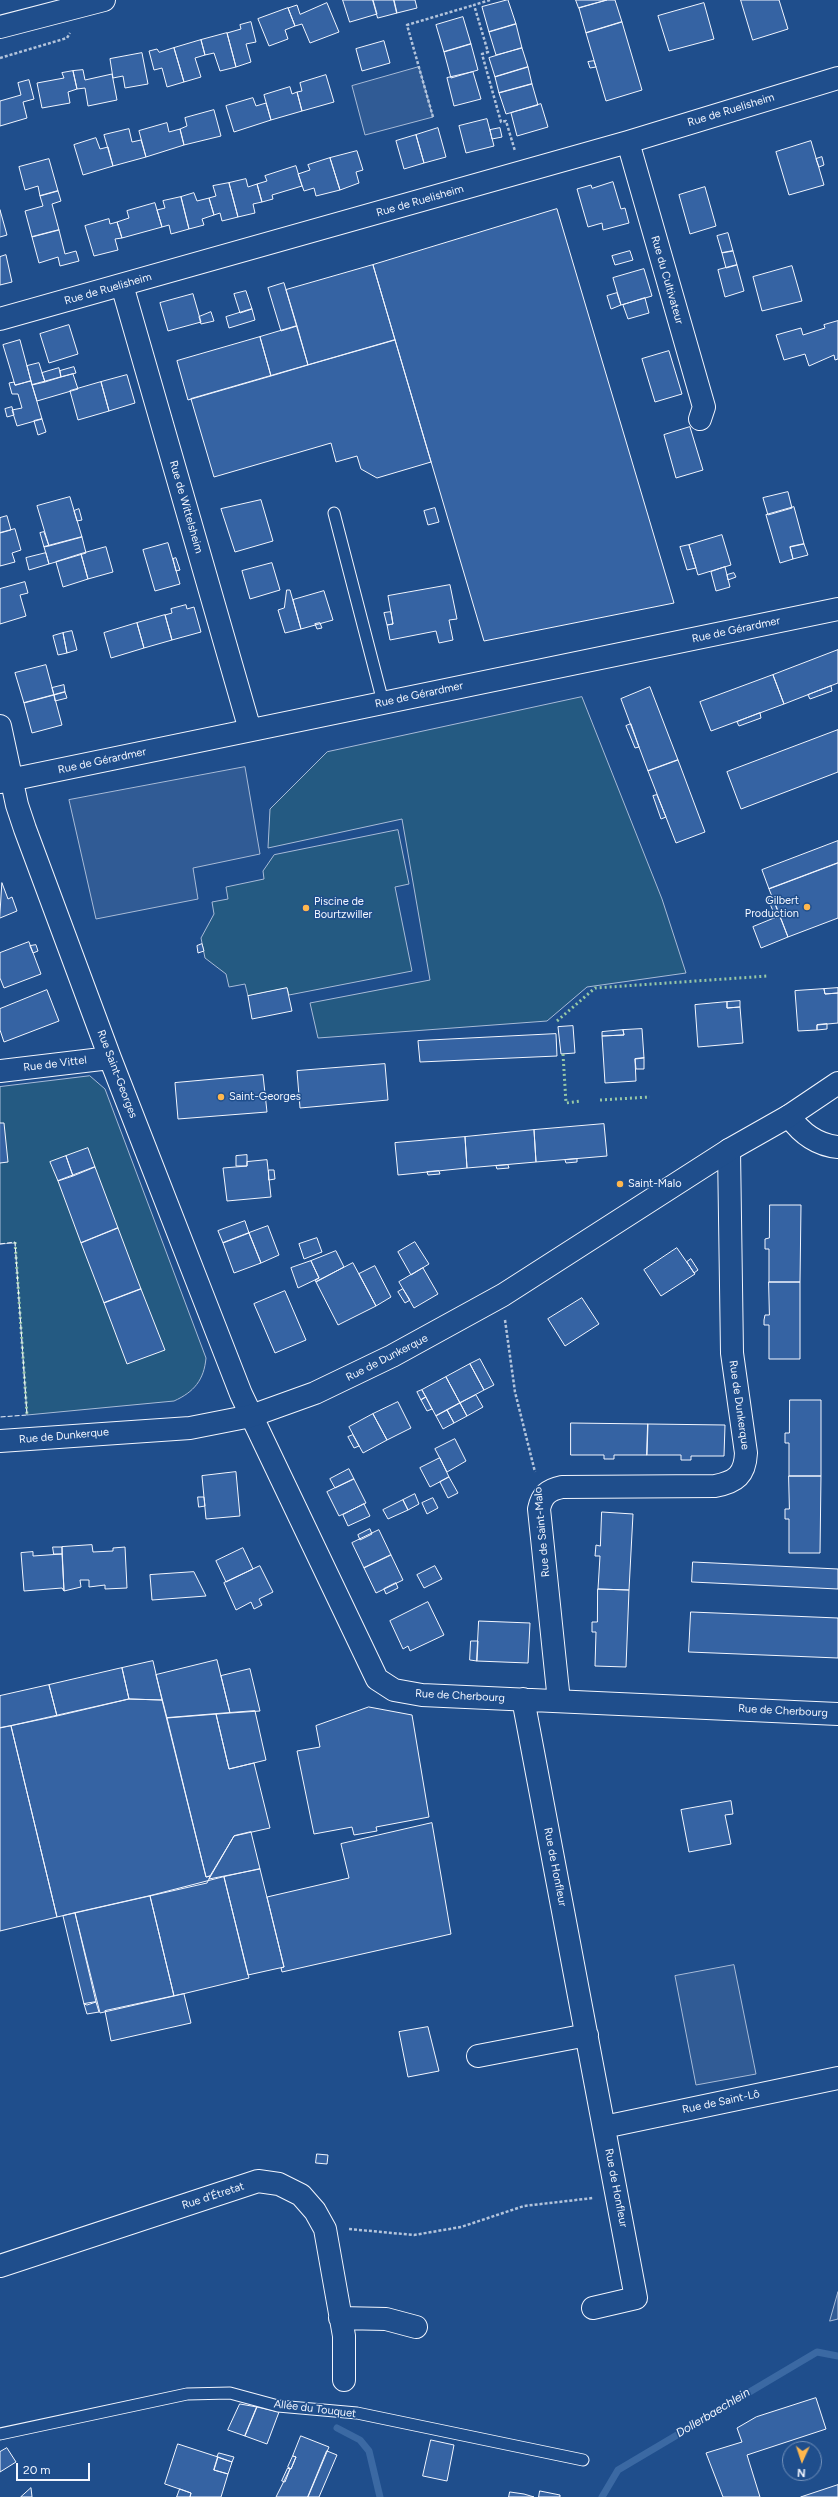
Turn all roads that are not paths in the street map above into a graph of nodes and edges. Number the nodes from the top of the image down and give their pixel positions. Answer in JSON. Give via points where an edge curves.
{"nodes":[{"id":1,"x":104,"y":0,"type":"edge"},
{"id":2,"x":0,"y":27,"type":"edge"},
{"id":3,"x":838,"y":78,"type":"edge"},
{"id":4,"x":628,"y":142,"type":"junction"},
{"id":5,"x":122,"y":285,"type":"junction"},
{"id":6,"x":0,"y":319,"type":"edge"},
{"id":7,"x":700,"y":419,"type":"dead end"},
{"id":8,"x":334,"y":513,"type":"dead end"},
{"id":9,"x":838,"y":609,"type":"edge"},
{"id":10,"x":383,"y":702,"type":"junction"},
{"id":11,"x":0,"y":726,"type":"edge"},
{"id":12,"x":250,"y":730,"type":"junction"},
{"id":13,"x":6,"y":780,"type":"edge"},
{"id":14,"x":110,"y":1058,"type":"junction"},
{"id":15,"x":0,"y":1070,"type":"edge"},
{"id":16,"x":838,"y":1083,"type":"edge"},
{"id":17,"x":789,"y":1116,"type":"junction"},
{"id":18,"x":838,"y":1147,"type":"edge"},
{"id":19,"x":729,"y":1150,"type":"junction"},
{"id":20,"x":251,"y":1416,"type":"junction"},
{"id":21,"x":0,"y":1441,"type":"edge"},
{"id":22,"x":541,"y":1500,"type":"joint"},
{"id":23,"x":523,"y":1699,"type":"junction"},
{"id":24,"x":559,"y":1701,"type":"junction"},
{"id":25,"x":838,"y":1714,"type":"edge"},
{"id":26,"x":587,"y":2035,"type":"junction"},
{"id":27,"x":478,"y":2056,"type":"dead end"},
{"id":28,"x":838,"y":2078,"type":"edge"},
{"id":29,"x":604,"y":2127,"type":"junction"},
{"id":30,"x":0,"y":2266,"type":"edge"},
{"id":31,"x":593,"y":2308,"type":"dead end"},
{"id":32,"x":340,"y":2318,"type":"junction"},
{"id":33,"x":416,"y":2327,"type":"dead end"},
{"id":34,"x":344,"y":2380,"type":"dead end"},
{"id":35,"x":0,"y":2434,"type":"edge"},
{"id":36,"x":583,"y":2460,"type":"dead end"}],
"edges":[{"from":1,"to":2,"type":"street"},
{"from":3,"to":4,"type":"street","name":"Rue de Ruelisheim"},
{"from":4,"to":5,"type":"street","name":"Rue de Ruelisheim"},
{"from":4,"to":7,"type":"street","name":"Rue du Cultivateur","via":[[704,407]]},
{"from":5,"to":6,"type":"street","name":"Rue de Ruelisheim"},
{"from":5,"to":12,"type":"street","name":"Rue de Wittelsheim"},
{"from":8,"to":10,"type":"lane"},
{"from":9,"to":10,"type":"street","name":"Rue de Gérardmer"},
{"from":10,"to":12,"type":"street","name":"Rue de Gérardmer"},
{"from":11,"to":13,"type":"street","name":"Rue Saint-Georges"},
{"from":12,"to":13,"type":"street","name":"Rue de Gérardmer"},
{"from":13,"to":14,"type":"street","name":"Rue Saint-Georges"},
{"from":14,"to":15,"type":"street","name":"Rue de Vittel"},
{"from":14,"to":20,"type":"street","name":"Rue Saint-Georges"},
{"from":16,"to":17,"type":"street","name":"Rue de Dunkerque"},
{"from":17,"to":18,"type":"street","via":[[797,1127],[817,1142]]},
{"from":17,"to":19,"type":"street","name":"Rue de Dunkerque"},
{"from":19,"to":20,"type":"street","name":"Rue de Dunkerque","via":[[502,1295],[349,1378],[285,1406]]},
{"from":19,"to":22,"type":"street","name":"Rue de Dunkerque","via":[[732,1353],[746,1453],[745,1468],[736,1480],[715,1486],[562,1487],[552,1489]]},
{"from":20,"to":21,"type":"street","name":"Rue de Dunkerque","via":[[190,1428]]},
{"from":20,"to":23,"type":"street","name":"Rue de Cherbourg","via":[[377,1679],[394,1690],[406,1693]]},
{"from":22,"to":24,"type":"street","name":"Rue de Saint-Malo","via":[[539,1509]]},
{"from":23,"to":24,"type":"street","name":"Rue de Cherbourg"},
{"from":23,"to":26,"type":"street","name":"Rue de Honfleur"},
{"from":24,"to":25,"type":"street","name":"Rue de Cherbourg"},
{"from":26,"to":27,"type":"street"},
{"from":26,"to":29,"type":"street","name":"Rue de Honfleur"},
{"from":28,"to":29,"type":"street","name":"Rue de Saint-Lô"},
{"from":29,"to":31,"type":"street","name":"Rue de Honfleur","via":[[636,2298]]},
{"from":30,"to":32,"type":"street","name":"Rue d'Étretat","via":[[258,2181],[279,2184],[301,2194],[315,2211],[325,2230]]},
{"from":32,"to":33,"type":"street","via":[[386,2319]]},
{"from":32,"to":34,"type":"street","name":"Rue d'Étretat","via":[[344,2336]]},
{"from":35,"to":36,"type":"lane","name":"Allée du Touquet","via":[[187,2394],[214,2392],[230,2393],[278,2406],[357,2413]]}]}
